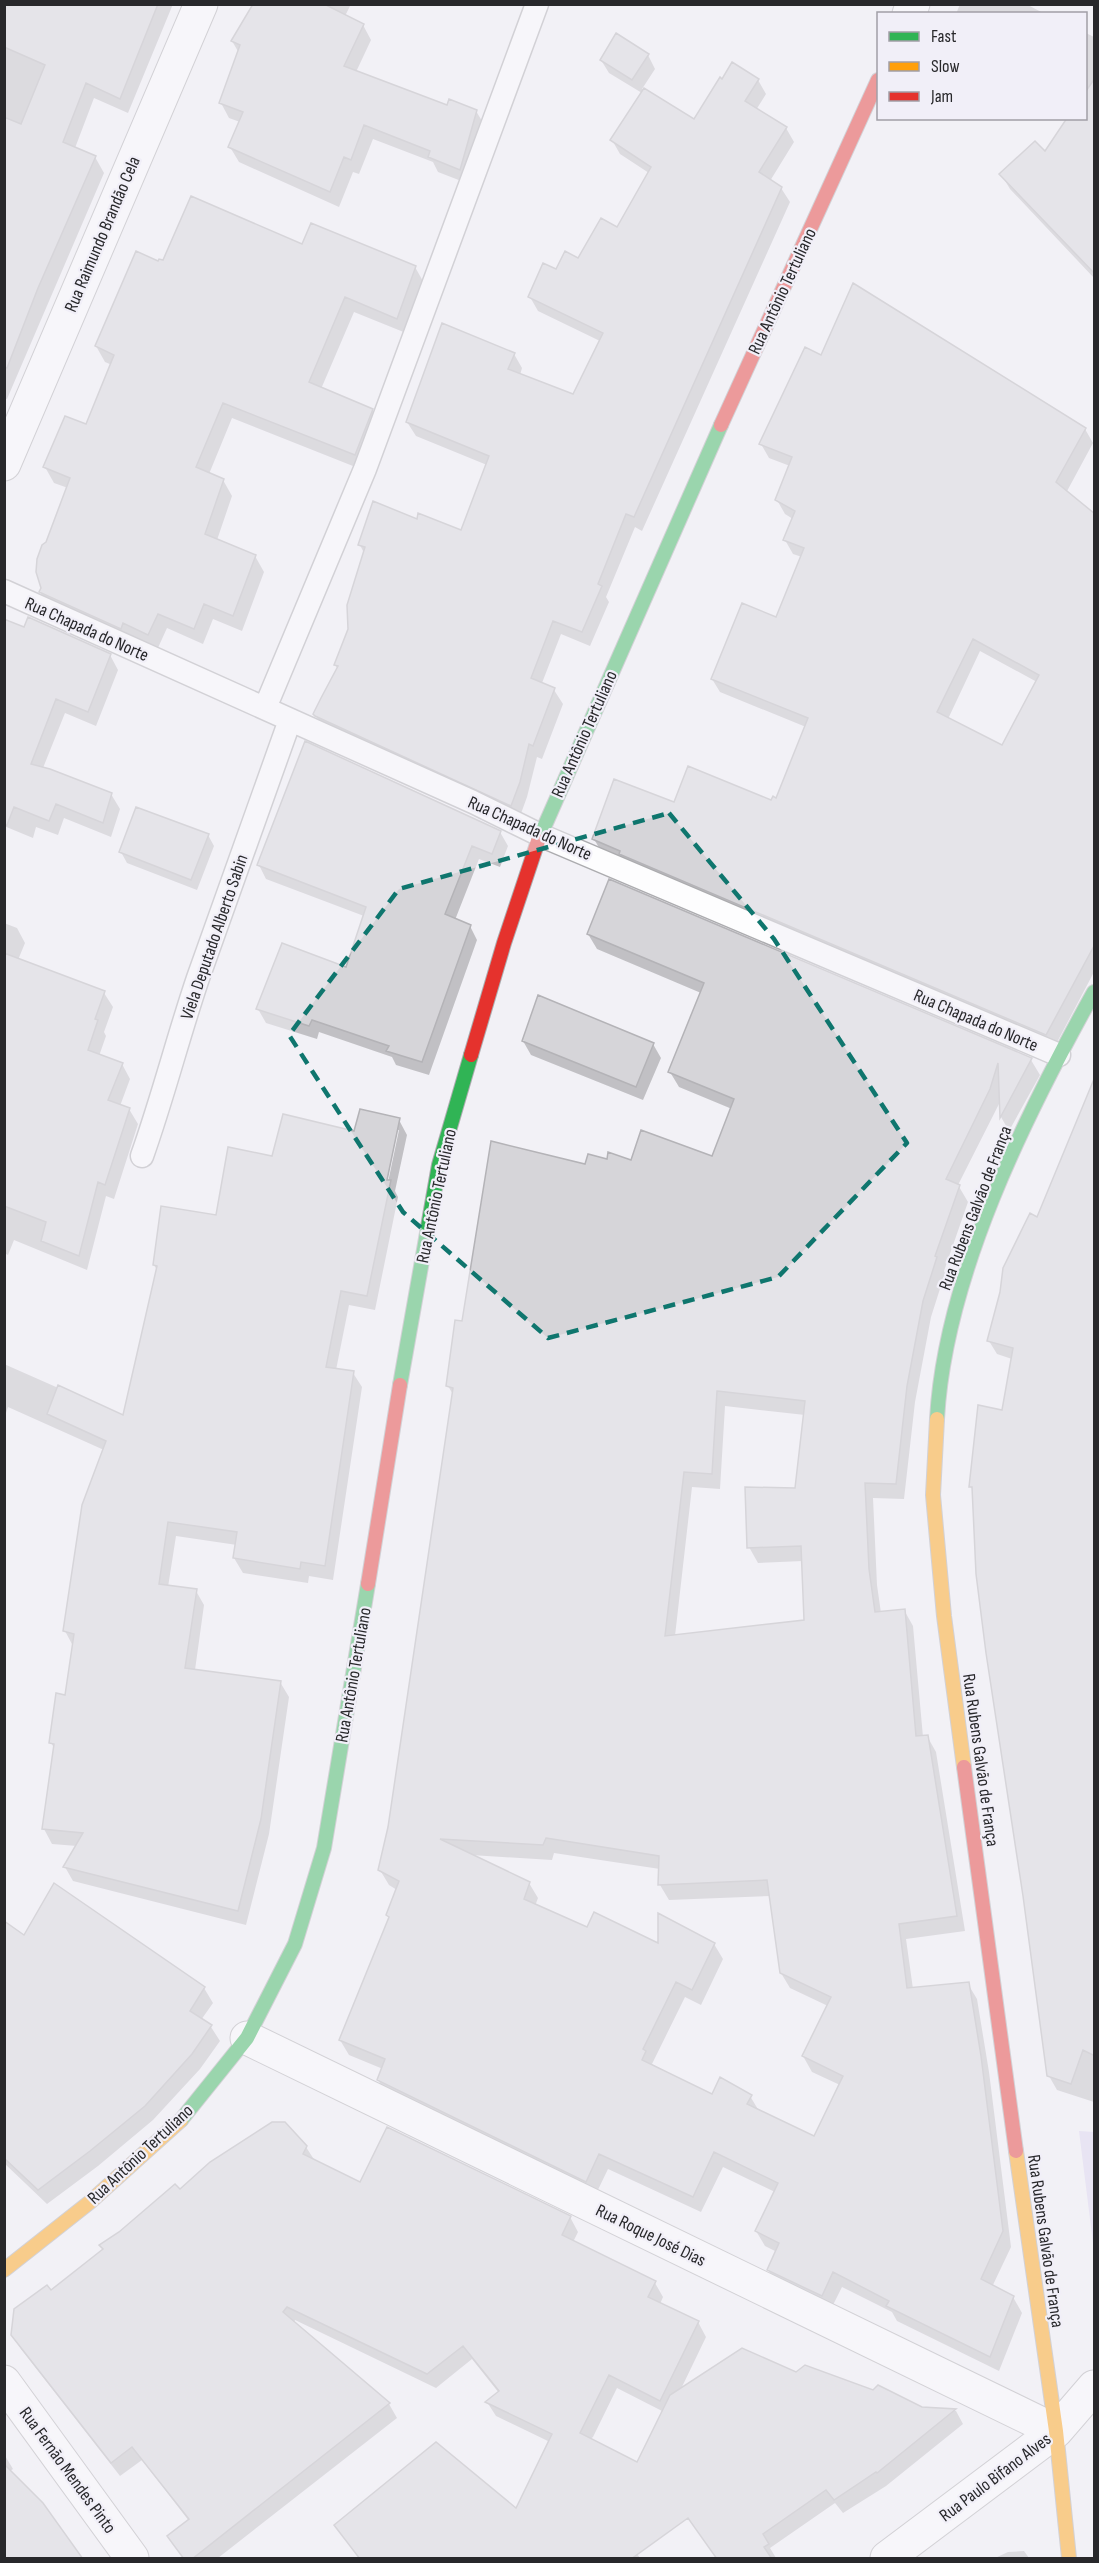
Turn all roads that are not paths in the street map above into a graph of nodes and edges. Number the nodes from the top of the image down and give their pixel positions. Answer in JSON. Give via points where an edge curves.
{"nodes":[{"id":1,"x":201,"y":4,"type":"edge"},
{"id":2,"x":537,"y":4,"type":"edge"},
{"id":3,"x":877,"y":84,"type":"edge"},
{"id":4,"x":4,"y":464,"type":"edge"},
{"id":5,"x":4,"y":591,"type":"edge"},
{"id":6,"x":265,"y":708,"type":"junction"},
{"id":7,"x":290,"y":720,"type":"junction"},
{"id":8,"x":540,"y":835,"type":"junction"},
{"id":9,"x":1095,"y":992,"type":"edge"},
{"id":10,"x":1059,"y":1055,"type":"junction"},
{"id":11,"x":142,"y":1156,"type":"dead end"},
{"id":12,"x":247,"y":2038,"type":"junction"},
{"id":13,"x":4,"y":2270,"type":"edge"},
{"id":14,"x":4,"y":2382,"type":"edge"},
{"id":15,"x":1095,"y":2387,"type":"edge"},
{"id":16,"x":1056,"y":2432,"type":"junction"},
{"id":17,"x":132,"y":2559,"type":"edge"},
{"id":18,"x":887,"y":2559,"type":"edge"},
{"id":19,"x":1069,"y":2559,"type":"edge"}],
"edges":[{"from":1,"to":4,"type":"street","name":"Rua Raimundo Brandão Cela"},
{"from":2,"to":6,"type":"lane","via":[[365,469]]},
{"from":3,"to":8,"type":"street","name":"Rua Antônio Tertuliano","via":[[670,537]]},
{"from":5,"to":6,"type":"lane","name":"Rua Chapada do Norte"},
{"from":6,"to":7,"type":"lane","name":"Rua Chapada do Norte"},
{"from":7,"to":8,"type":"lane","name":"Rua Chapada do Norte"},
{"from":7,"to":11,"type":"lane","name":"Viela Deputado Alberto Sabin","via":[[184,1019]]},
{"from":8,"to":10,"type":"lane","name":"Rua Chapada do Norte"},
{"from":8,"to":12,"type":"street","name":"Rua Antônio Tertuliano","via":[[439,1165],[324,1848],[295,1944]]},
{"from":9,"to":10,"type":"street","name":"Rua Rubens Galvão de França"},
{"from":10,"to":16,"type":"street","name":"Rua Rubens Galvão de França","via":[[1006,1168],[963,1280],[939,1386],[933,1495],[945,1628]]},
{"from":12,"to":13,"type":"street","name":"Rua Antônio Tertuliano","via":[[182,2120],[90,2202]]},
{"from":12,"to":16,"type":"street","name":"Rua Roque José Dias"},
{"from":14,"to":17,"type":"street","name":"Rua Fernão Mendes Pinto"},
{"from":15,"to":16,"type":"street","name":"Rua Paulo Bifano Alves"},
{"from":16,"to":18,"type":"street","name":"Rua Paulo Bifano Alves"},
{"from":16,"to":19,"type":"street","name":"Rua Rubens Galvão de França"}]}
